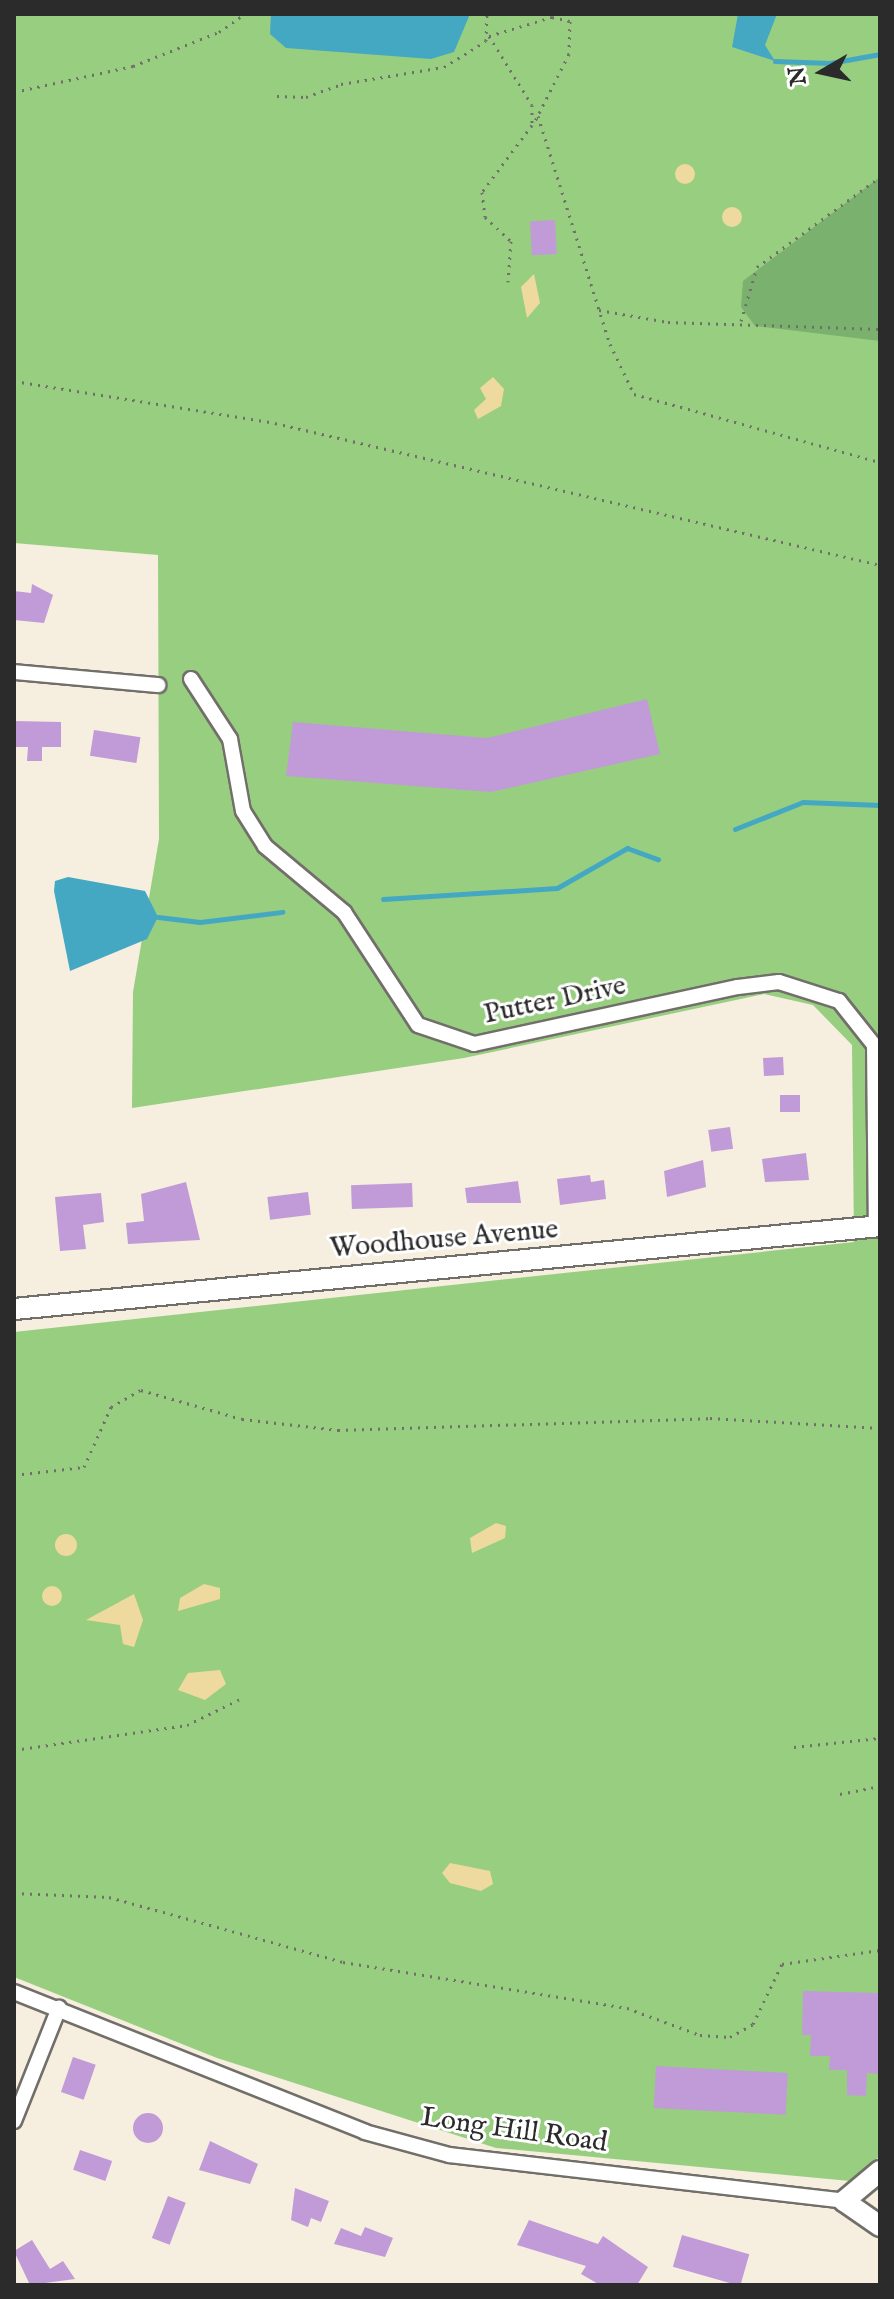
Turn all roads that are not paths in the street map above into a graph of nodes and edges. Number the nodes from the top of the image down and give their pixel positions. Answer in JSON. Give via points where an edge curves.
{"nodes":[{"id":1,"x":14,"y":672,"type":"edge"},
{"id":2,"x":191,"y":679,"type":"dead end"},
{"id":3,"x":158,"y":685,"type":"dead end"},
{"id":4,"x":878,"y":1227,"type":"edge"},
{"id":5,"x":14,"y":1309,"type":"edge"},
{"id":6,"x":14,"y":1992,"type":"edge"},
{"id":7,"x":59,"y":2008,"type":"junction"},
{"id":8,"x":14,"y":2121,"type":"edge"},
{"id":9,"x":880,"y":2171,"type":"edge"},
{"id":10,"x":844,"y":2201,"type":"junction"},
{"id":11,"x":880,"y":2226,"type":"edge"}],
"edges":[{"from":1,"to":3,"type":"street"},
{"from":2,"to":4,"type":"street","name":"Putter Drive","via":[[230,739],[243,811],[265,846],[344,912],[418,1025],[474,1044],[779,982],[839,1001],[874,1045]]},
{"from":4,"to":5,"type":"main road","name":"Woodhouse Avenue"},
{"from":6,"to":7,"type":"street","name":"Long Hill Road"},
{"from":7,"to":8,"type":"street"},
{"from":7,"to":10,"type":"street","name":"Long Hill Road","via":[[365,2132],[449,2155]]},
{"from":9,"to":10,"type":"main road"},
{"from":10,"to":11,"type":"main road","name":"Long Hill Road"}]}
